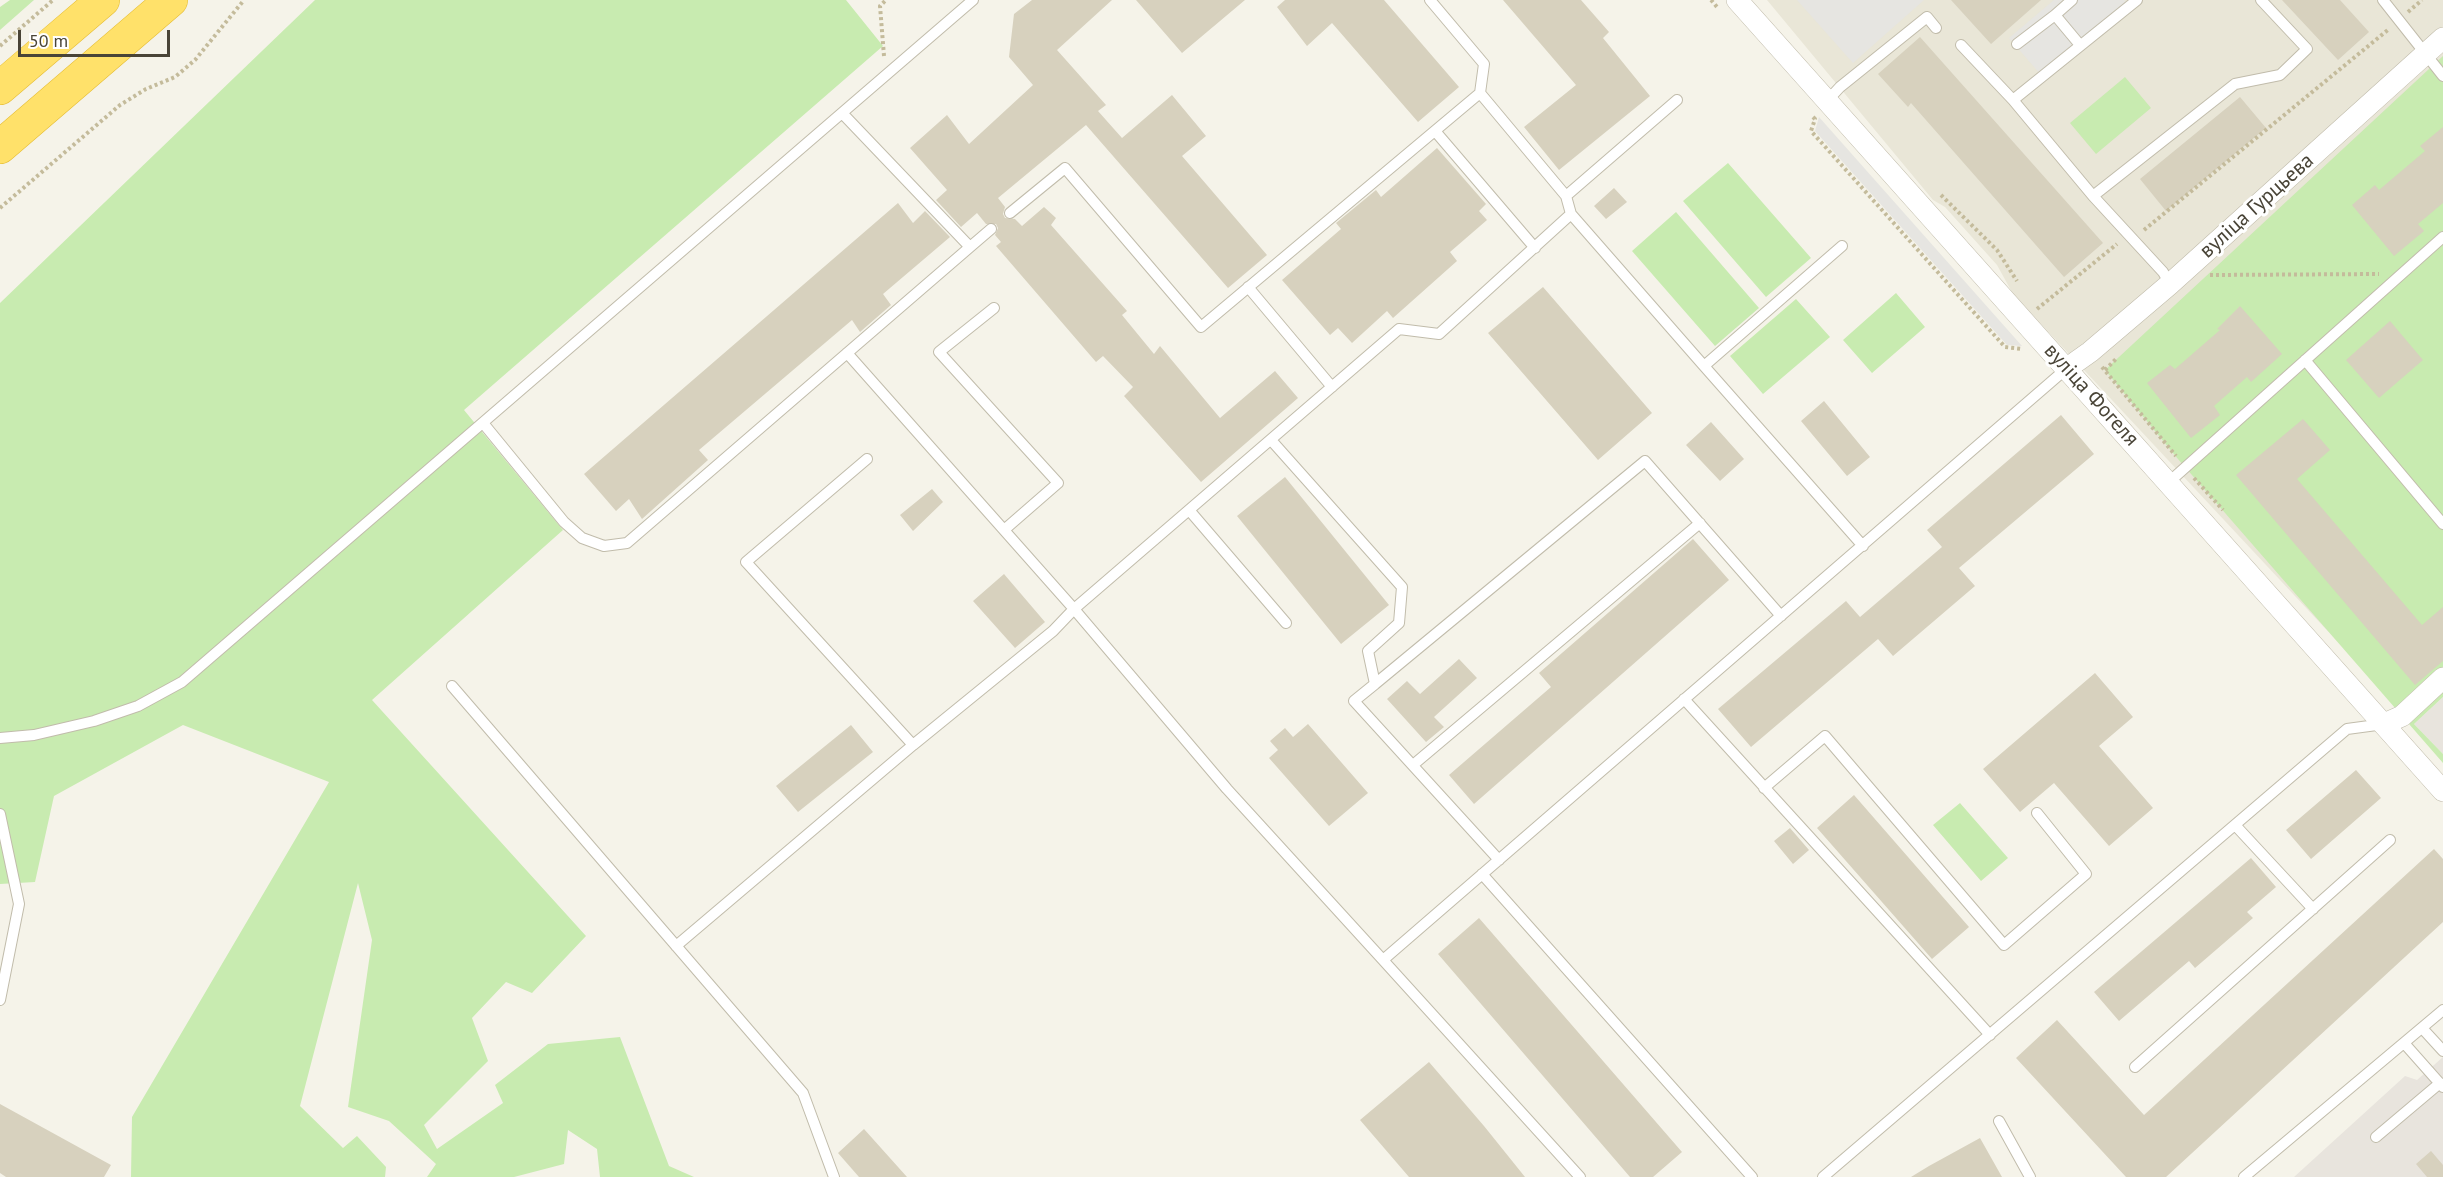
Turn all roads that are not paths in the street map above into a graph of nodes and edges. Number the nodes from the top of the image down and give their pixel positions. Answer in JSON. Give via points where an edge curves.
{"nodes":[{"id":1,"x":103,"y":0,"type":"edge"},
{"id":2,"x":171,"y":0,"type":"edge"},
{"id":3,"x":973,"y":0,"type":"edge"},
{"id":4,"x":1430,"y":0,"type":"edge"},
{"id":5,"x":1737,"y":0,"type":"edge"},
{"id":6,"x":2072,"y":0,"type":"edge"},
{"id":7,"x":2137,"y":0,"type":"edge"},
{"id":8,"x":2261,"y":0,"type":"edge"},
{"id":9,"x":2383,"y":0,"type":"edge"},
{"id":10,"x":2055,"y":15,"type":"junction"},
{"id":11,"x":1936,"y":28,"type":"dead end"},
{"id":12,"x":2443,"y":38,"type":"edge"},
{"id":13,"x":2017,"y":44,"type":"dead end"},
{"id":14,"x":1961,"y":45,"type":"dead end"},
{"id":15,"x":2080,"y":45,"type":"junction"},
{"id":16,"x":2425,"y":54,"type":"junction"},
{"id":17,"x":2443,"y":76,"type":"edge"},
{"id":18,"x":0,"y":88,"type":"edge"},
{"id":19,"x":1480,"y":93,"type":"junction"},
{"id":20,"x":1677,"y":100,"type":"dead end"},
{"id":21,"x":2013,"y":100,"type":"junction"},
{"id":22,"x":1827,"y":101,"type":"junction"},
{"id":23,"x":842,"y":113,"type":"junction"},
{"id":24,"x":1436,"y":131,"type":"junction"},
{"id":25,"x":0,"y":147,"type":"edge"},
{"id":26,"x":1566,"y":196,"type":"junction"},
{"id":27,"x":2093,"y":196,"type":"junction"},
{"id":28,"x":1011,"y":213,"type":"dead end"},
{"id":29,"x":1571,"y":214,"type":"junction"},
{"id":30,"x":990,"y":229,"type":"dead end"},
{"id":31,"x":2443,"y":237,"type":"edge"},
{"id":32,"x":1842,"y":246,"type":"dead end"},
{"id":33,"x":970,"y":247,"type":"junction"},
{"id":34,"x":1535,"y":248,"type":"junction"},
{"id":35,"x":2170,"y":284,"type":"junction"},
{"id":36,"x":1248,"y":287,"type":"junction"},
{"id":37,"x":994,"y":308,"type":"dead end"},
{"id":38,"x":847,"y":353,"type":"junction"},
{"id":39,"x":2305,"y":360,"type":"junction"},
{"id":40,"x":1704,"y":366,"type":"junction"},
{"id":41,"x":2066,"y":369,"type":"junction"},
{"id":42,"x":1332,"y":387,"type":"junction"},
{"id":43,"x":483,"y":423,"type":"junction"},
{"id":44,"x":1271,"y":440,"type":"junction"},
{"id":45,"x":867,"y":459,"type":"dead end"},
{"id":46,"x":2169,"y":482,"type":"junction"},
{"id":47,"x":1189,"y":510,"type":"junction"},
{"id":48,"x":1700,"y":523,"type":"junction"},
{"id":49,"x":2443,"y":524,"type":"edge"},
{"id":50,"x":1004,"y":530,"type":"junction"},
{"id":51,"x":1863,"y":546,"type":"junction"},
{"id":52,"x":1074,"y":609,"type":"junction"},
{"id":53,"x":1781,"y":616,"type":"junction"},
{"id":54,"x":1286,"y":623,"type":"dead end"},
{"id":55,"x":2443,"y":678,"type":"edge"},
{"id":56,"x":1375,"y":684,"type":"junction"},
{"id":57,"x":452,"y":686,"type":"dead end"},
{"id":58,"x":1684,"y":699,"type":"junction"},
{"id":59,"x":2384,"y":724,"type":"junction"},
{"id":60,"x":0,"y":738,"type":"edge"},
{"id":61,"x":913,"y":745,"type":"junction"},
{"id":62,"x":1413,"y":765,"type":"junction"},
{"id":63,"x":1764,"y":788,"type":"junction"},
{"id":64,"x":2443,"y":791,"type":"edge"},
{"id":65,"x":2037,"y":813,"type":"dead end"},
{"id":66,"x":0,"y":814,"type":"edge"},
{"id":67,"x":2235,"y":825,"type":"junction"},
{"id":68,"x":2390,"y":840,"type":"dead end"},
{"id":69,"x":1499,"y":860,"type":"junction"},
{"id":70,"x":1482,"y":874,"type":"junction"},
{"id":71,"x":2313,"y":909,"type":"junction"},
{"id":72,"x":676,"y":946,"type":"junction"},
{"id":73,"x":1383,"y":960,"type":"junction"},
{"id":74,"x":0,"y":1000,"type":"edge"},
{"id":75,"x":2443,"y":1010,"type":"edge"},
{"id":76,"x":2422,"y":1028,"type":"junction"},
{"id":77,"x":1990,"y":1035,"type":"junction"},
{"id":78,"x":2404,"y":1043,"type":"junction"},
{"id":79,"x":2443,"y":1051,"type":"edge"},
{"id":80,"x":2134,"y":1067,"type":"dead end"},
{"id":81,"x":2441,"y":1085,"type":"edge"},
{"id":82,"x":1999,"y":1121,"type":"dead end"},
{"id":83,"x":2376,"y":1137,"type":"dead end"},
{"id":84,"x":834,"y":1177,"type":"edge"},
{"id":85,"x":1580,"y":1177,"type":"edge"},
{"id":86,"x":1752,"y":1177,"type":"edge"},
{"id":87,"x":1823,"y":1177,"type":"edge"},
{"id":88,"x":2030,"y":1177,"type":"edge"},
{"id":89,"x":2244,"y":1177,"type":"edge"}],
"edges":[{"from":1,"to":18,"type":"highway"},
{"from":2,"to":25,"type":"highway"},
{"from":3,"to":23,"type":"lane"},
{"from":4,"to":19,"type":"lane","via":[[1485,64]]},
{"from":5,"to":22,"type":"street","name":"вуліца Фогеля"},
{"from":6,"to":10,"type":"lane"},
{"from":7,"to":15,"type":"lane"},
{"from":8,"to":27,"type":"lane","via":[[2307,49],[2280,75],[2235,84]]},
{"from":9,"to":16,"type":"lane"},
{"from":10,"to":13,"type":"lane"},
{"from":10,"to":15,"type":"lane"},
{"from":11,"to":22,"type":"lane","via":[[1927,18]]},
{"from":12,"to":16,"type":"street","name":"вуліца Гурцьева"},
{"from":14,"to":21,"type":"lane"},
{"from":15,"to":21,"type":"lane"},
{"from":16,"to":17,"type":"lane"},
{"from":16,"to":35,"type":"street","name":"вуліца Гурцьева"},
{"from":19,"to":24,"type":"lane"},
{"from":19,"to":26,"type":"lane"},
{"from":20,"to":26,"type":"lane"},
{"from":21,"to":27,"type":"lane"},
{"from":22,"to":41,"type":"street","name":"вуліца Фогеля"},
{"from":23,"to":33,"type":"lane"},
{"from":23,"to":43,"type":"lane"},
{"from":24,"to":34,"type":"lane"},
{"from":24,"to":36,"type":"lane"},
{"from":26,"to":29,"type":"lane"},
{"from":27,"to":35,"type":"lane"},
{"from":28,"to":36,"type":"lane","via":[[1065,168],[1201,327]]},
{"from":29,"to":34,"type":"lane"},
{"from":29,"to":40,"type":"lane"},
{"from":30,"to":33,"type":"lane"},
{"from":31,"to":39,"type":"lane"},
{"from":32,"to":40,"type":"lane"},
{"from":33,"to":38,"type":"lane"},
{"from":34,"to":42,"type":"lane","via":[[1439,334],[1399,329]]},
{"from":35,"to":41,"type":"street","name":"вуліца Гурцьева"},
{"from":36,"to":42,"type":"lane"},
{"from":37,"to":50,"type":"lane","via":[[939,352],[1058,483]]},
{"from":38,"to":43,"type":"lane","via":[[627,543],[604,546],[582,538],[564,522]]},
{"from":38,"to":50,"type":"lane"},
{"from":39,"to":46,"type":"lane"},
{"from":39,"to":49,"type":"lane"},
{"from":40,"to":51,"type":"lane"},
{"from":41,"to":46,"type":"street","name":"вуліца Фогеля"},
{"from":41,"to":51,"type":"lane"},
{"from":42,"to":44,"type":"lane"},
{"from":43,"to":60,"type":"lane","via":[[182,682],[138,706],[94,721],[34,735]]},
{"from":44,"to":47,"type":"lane"},
{"from":44,"to":56,"type":"lane","via":[[1402,587],[1399,623],[1368,651]]},
{"from":45,"to":61,"type":"lane","via":[[746,562]]},
{"from":46,"to":59,"type":"street","name":"вуліца Фогеля"},
{"from":47,"to":52,"type":"lane"},
{"from":47,"to":54,"type":"lane"},
{"from":48,"to":53,"type":"lane"},
{"from":48,"to":56,"type":"lane","via":[[1645,461]]},
{"from":48,"to":62,"type":"lane"},
{"from":50,"to":52,"type":"lane"},
{"from":51,"to":53,"type":"lane"},
{"from":52,"to":61,"type":"lane","via":[[1053,631]]},
{"from":52,"to":73,"type":"lane","via":[[1227,789]]},
{"from":53,"to":58,"type":"lane"},
{"from":55,"to":59,"type":"street","via":[[2402,716]]},
{"from":56,"to":62,"type":"lane","via":[[1354,701]]},
{"from":57,"to":72,"type":"lane"},
{"from":58,"to":63,"type":"lane"},
{"from":58,"to":69,"type":"lane"},
{"from":59,"to":64,"type":"street","name":"вуліца Фогеля"},
{"from":59,"to":67,"type":"lane","via":[[2347,729]]},
{"from":61,"to":72,"type":"lane"},
{"from":62,"to":69,"type":"lane"},
{"from":63,"to":65,"type":"lane","via":[[1825,736],[2004,945],[2086,874]]},
{"from":63,"to":77,"type":"lane"},
{"from":66,"to":74,"type":"lane","via":[[19,904]]},
{"from":67,"to":71,"type":"lane"},
{"from":67,"to":77,"type":"lane"},
{"from":68,"to":71,"type":"lane"},
{"from":69,"to":70,"type":"lane"},
{"from":70,"to":73,"type":"lane"},
{"from":70,"to":86,"type":"lane"},
{"from":71,"to":80,"type":"lane"},
{"from":72,"to":84,"type":"lane","via":[[803,1094]]},
{"from":73,"to":85,"type":"lane"},
{"from":75,"to":76,"type":"lane"},
{"from":76,"to":78,"type":"lane"},
{"from":76,"to":79,"type":"lane"},
{"from":77,"to":87,"type":"lane"},
{"from":78,"to":81,"type":"lane"},
{"from":78,"to":89,"type":"lane"},
{"from":81,"to":83,"type":"lane"},
{"from":82,"to":88,"type":"lane"}]}
